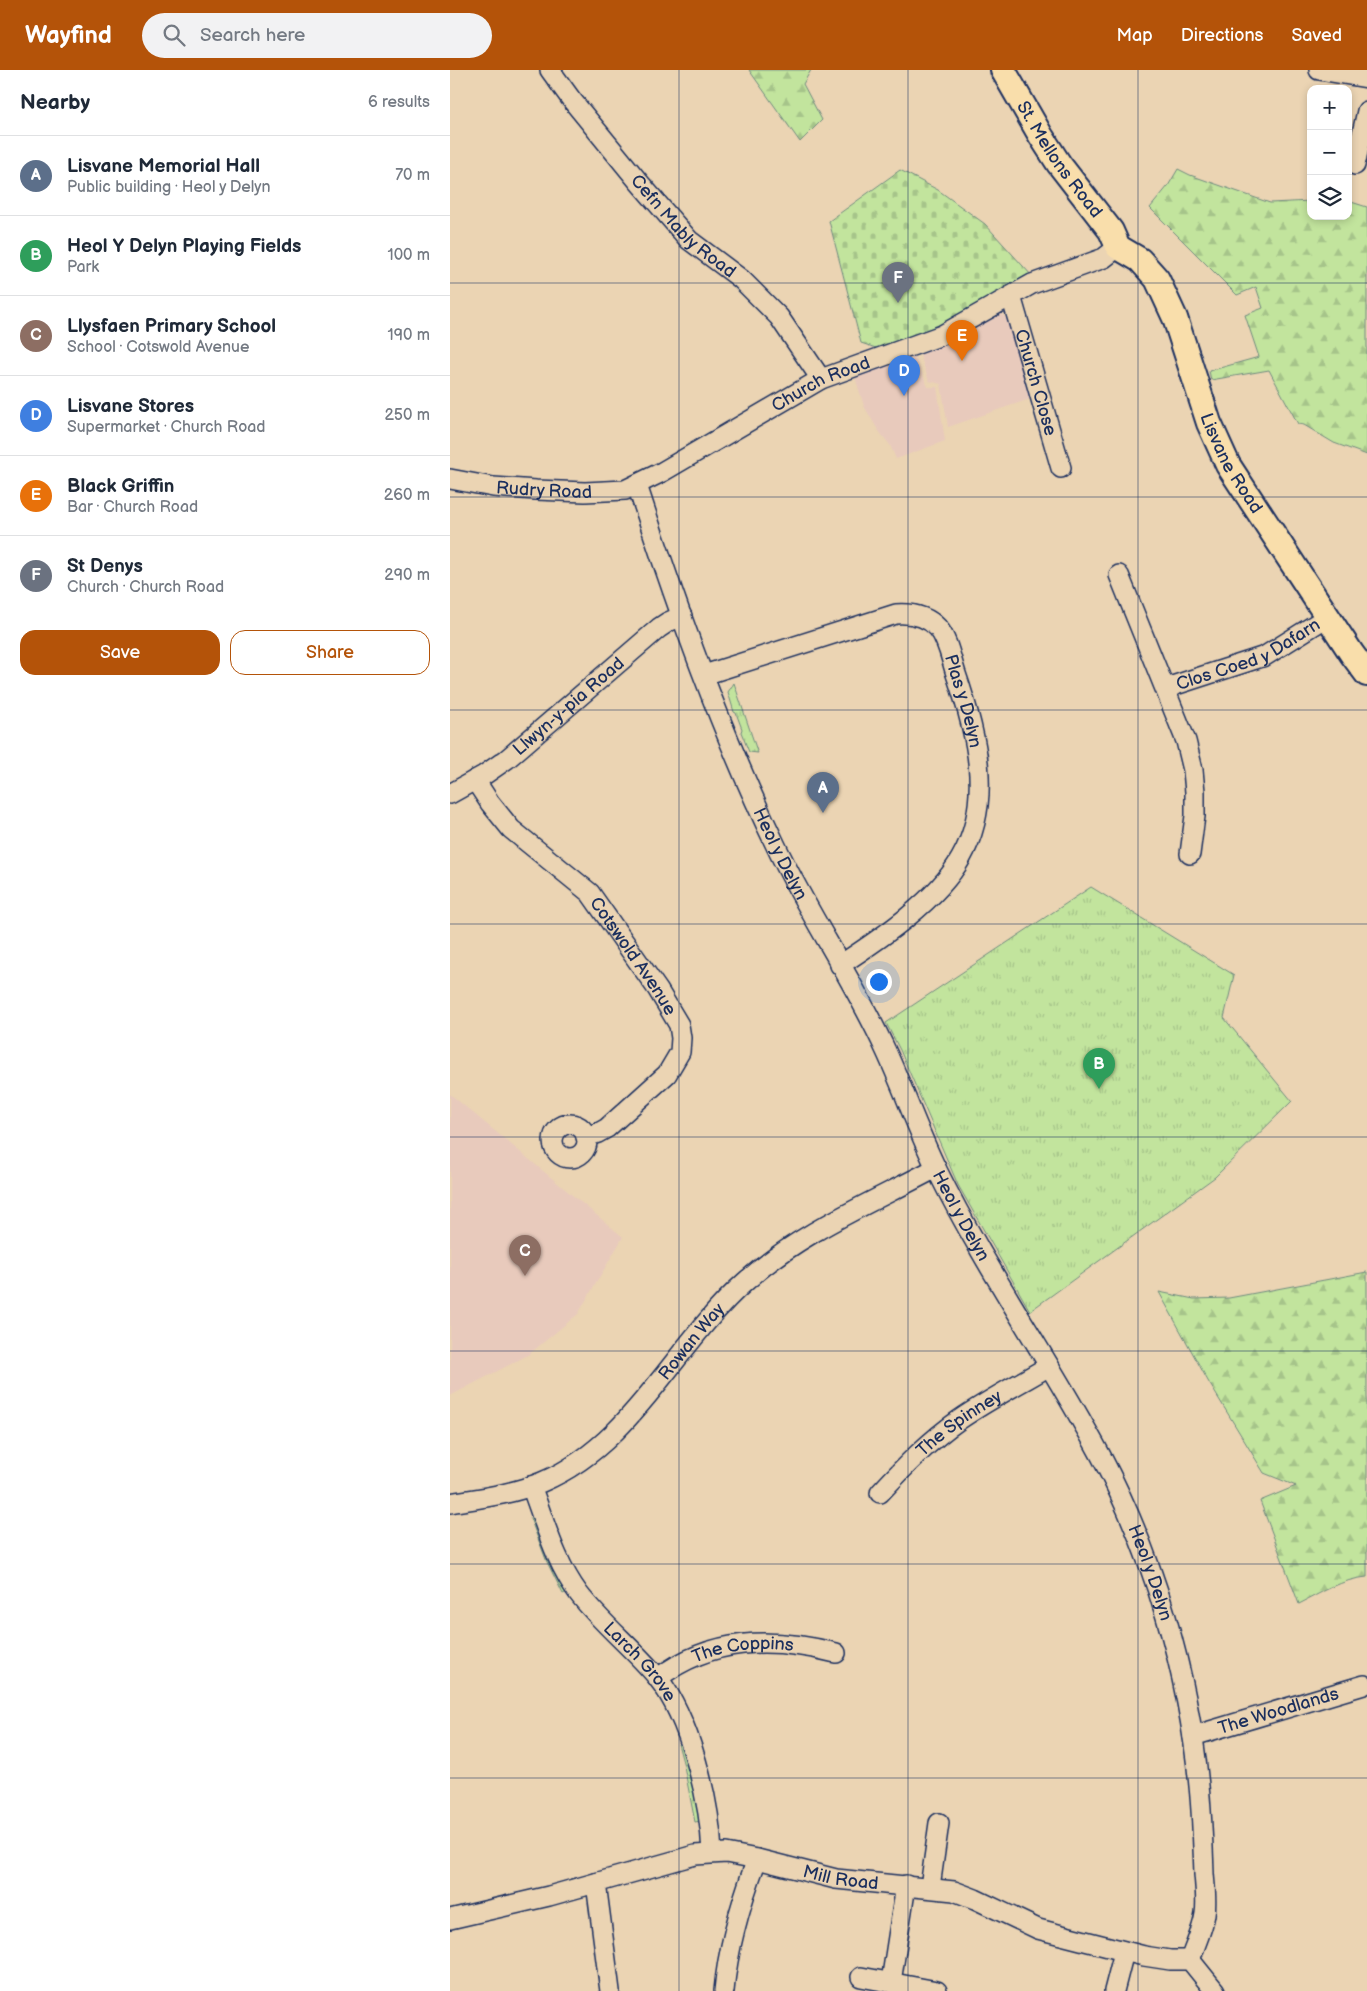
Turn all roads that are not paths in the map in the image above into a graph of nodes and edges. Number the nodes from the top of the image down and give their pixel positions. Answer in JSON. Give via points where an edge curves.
{"nodes":[{"id":1,"x":550,"y":70,"type":"edge"},
{"id":2,"x":1003,"y":70,"type":"edge"},
{"id":3,"x":1319,"y":70,"type":"edge"},
{"id":4,"x":1367,"y":78,"type":"edge"},
{"id":5,"x":1367,"y":111,"type":"edge"},
{"id":6,"x":1355,"y":165,"type":"dead end"},
{"id":7,"x":1118,"y":247,"type":"junction"},
{"id":8,"x":1011,"y":296,"type":"junction"},
{"id":9,"x":821,"y":379,"type":"junction"},
{"id":10,"x":1061,"y":468,"type":"dead end"},
{"id":11,"x":450,"y":479,"type":"edge"},
{"id":12,"x":637,"y":485,"type":"junction"},
{"id":13,"x":1119,"y":575,"type":"dead end"},
{"id":14,"x":682,"y":616,"type":"junction"},
{"id":15,"x":1328,"y":617,"type":"junction"},
{"id":16,"x":1367,"y":674,"type":"edge"},
{"id":17,"x":704,"y":675,"type":"junction"},
{"id":18,"x":1166,"y":688,"type":"junction"},
{"id":19,"x":475,"y":780,"type":"junction"},
{"id":20,"x":450,"y":794,"type":"edge"},
{"id":21,"x":1190,"y":854,"type":"dead end"},
{"id":22,"x":840,"y":965,"type":"junction"},
{"id":23,"x":586,"y":1137,"type":"dead end"},
{"id":24,"x":936,"y":1168,"type":"junction"},
{"id":25,"x":1049,"y":1366,"type":"junction"},
{"id":26,"x":531,"y":1486,"type":"junction"},
{"id":27,"x":880,"y":1493,"type":"dead end"},
{"id":28,"x":450,"y":1504,"type":"edge"},
{"id":29,"x":836,"y":1653,"type":"dead end"},
{"id":30,"x":658,"y":1678,"type":"junction"},
{"id":31,"x":1364,"y":1685,"type":"dead end"},
{"id":32,"x":1193,"y":1736,"type":"junction"},
{"id":33,"x":938,"y":1824,"type":"dead end"},
{"id":34,"x":712,"y":1853,"type":"junction"},
{"id":35,"x":757,"y":1859,"type":"junction"},
{"id":36,"x":596,"y":1883,"type":"junction"},
{"id":37,"x":906,"y":1885,"type":"junction"},
{"id":38,"x":930,"y":1888,"type":"junction"},
{"id":39,"x":450,"y":1919,"type":"edge"},
{"id":40,"x":1124,"y":1952,"type":"junction"},
{"id":41,"x":1190,"y":1960,"type":"junction"},
{"id":42,"x":860,"y":1977,"type":"dead end"},
{"id":43,"x":891,"y":1982,"type":"junction"},
{"id":44,"x":610,"y":1991,"type":"edge"},
{"id":45,"x":724,"y":1991,"type":"edge"},
{"id":46,"x":937,"y":1991,"type":"edge"},
{"id":47,"x":1114,"y":1991,"type":"edge"},
{"id":48,"x":1215,"y":1991,"type":"edge"}],
"edges":[{"from":1,"to":9,"type":"street","name":"Cefn Mably Road","via":[[638,182],[689,240],[741,279],[778,317]]},
{"from":2,"to":7,"type":"main road","name":"St. Mellons Road","via":[[1045,143],[1111,231]]},
{"from":3,"to":4,"type":"street"},
{"from":5,"to":6,"type":"street"},
{"from":7,"to":8,"type":"street","name":"Church Road","via":[[1104,258],[1049,277]]},
{"from":7,"to":15,"type":"main road","name":"Lisvane Road","via":[[1140,260],[1156,279],[1175,318],[1209,423],[1228,465]]},
{"from":8,"to":9,"type":"street","name":"Church Road","via":[[936,338]]},
{"from":8,"to":10,"type":"street","name":"Church Close"},
{"from":9,"to":12,"type":"street","name":"Church Road"},
{"from":11,"to":12,"type":"street","name":"Rudry Road","via":[[493,486],[585,492],[625,490]]},
{"from":12,"to":14,"type":"street","name":"Heol y Delyn"},
{"from":13,"to":18,"type":"street","name":"Clos Coed y Dafarn"},
{"from":14,"to":17,"type":"street","name":"Heol y Delyn"},
{"from":14,"to":19,"type":"street","name":"Llwyn-y-pia Road","via":[[660,628],[507,759]]},
{"from":15,"to":16,"type":"main road","name":"Lisvane Road"},
{"from":15,"to":18,"type":"street","name":"Clos Coed y Dafarn","via":[[1265,656]]},
{"from":17,"to":22,"type":"street","name":"Heol y Delyn","via":[[762,817]]},
{"from":17,"to":22,"type":"street","name":"Plas y Delyn","via":[[896,614],[916,615],[930,622],[945,640],[969,711],[977,749],[979,785],[972,831],[952,873],[901,922]]},
{"from":18,"to":21,"type":"street","name":"Clos Coed y Dafarn","via":[[1193,770],[1195,816]]},
{"from":19,"to":20,"type":"street","name":"Llwyn-y-pia Road"},
{"from":19,"to":23,"type":"street","name":"Cotswold Avenue","via":[[511,829],[590,893],[679,1025],[680,1052],[667,1074],[607,1128]]},
{"from":22,"to":24,"type":"street","name":"Heol y Delyn","via":[[886,1050]]},
{"from":24,"to":25,"type":"street","name":"Heol y Delyn"},
{"from":24,"to":26,"type":"street","name":"Rowan Way","via":[[822,1227],[763,1266],[724,1302],[614,1434],[566,1470]]},
{"from":25,"to":27,"type":"street","name":"The Spinney","via":[[943,1432]]},
{"from":25,"to":32,"type":"street","name":"Heol y Delyn","via":[[1102,1460],[1139,1541],[1171,1637]]},
{"from":26,"to":28,"type":"street","name":"Rowan Way"},
{"from":26,"to":30,"type":"street","name":"Larch Grove","via":[[560,1561],[579,1594]]},
{"from":29,"to":30,"type":"street","name":"The Coppins","via":[[787,1644],[748,1643],[696,1654]]},
{"from":30,"to":34,"type":"street","name":"Larch Grove","via":[[675,1706],[693,1751]]},
{"from":31,"to":32,"type":"street","name":"The Woodlands"},
{"from":32,"to":41,"type":"street","name":"Heol y Delyn","via":[[1201,1808],[1205,1915]]},
{"from":33,"to":38,"type":"street"},
{"from":34,"to":35,"type":"street","name":"Mill Road"},
{"from":34,"to":36,"type":"street","name":"Mill Road"},
{"from":35,"to":37,"type":"street","name":"Mill Road","via":[[836,1879]]},
{"from":35,"to":45,"type":"street","via":[[735,1929]]},
{"from":36,"to":39,"type":"street","name":"Mill Road"},
{"from":36,"to":44,"type":"street"},
{"from":37,"to":38,"type":"street","name":"Mill Road"},
{"from":37,"to":43,"type":"street"},
{"from":38,"to":40,"type":"street","name":"Mill Road","via":[[964,1894],[1038,1929]]},
{"from":40,"to":41,"type":"street","name":"Mill Road"},
{"from":40,"to":47,"type":"street"},
{"from":41,"to":48,"type":"street"},
{"from":42,"to":43,"type":"street"},
{"from":43,"to":46,"type":"street"}]}
